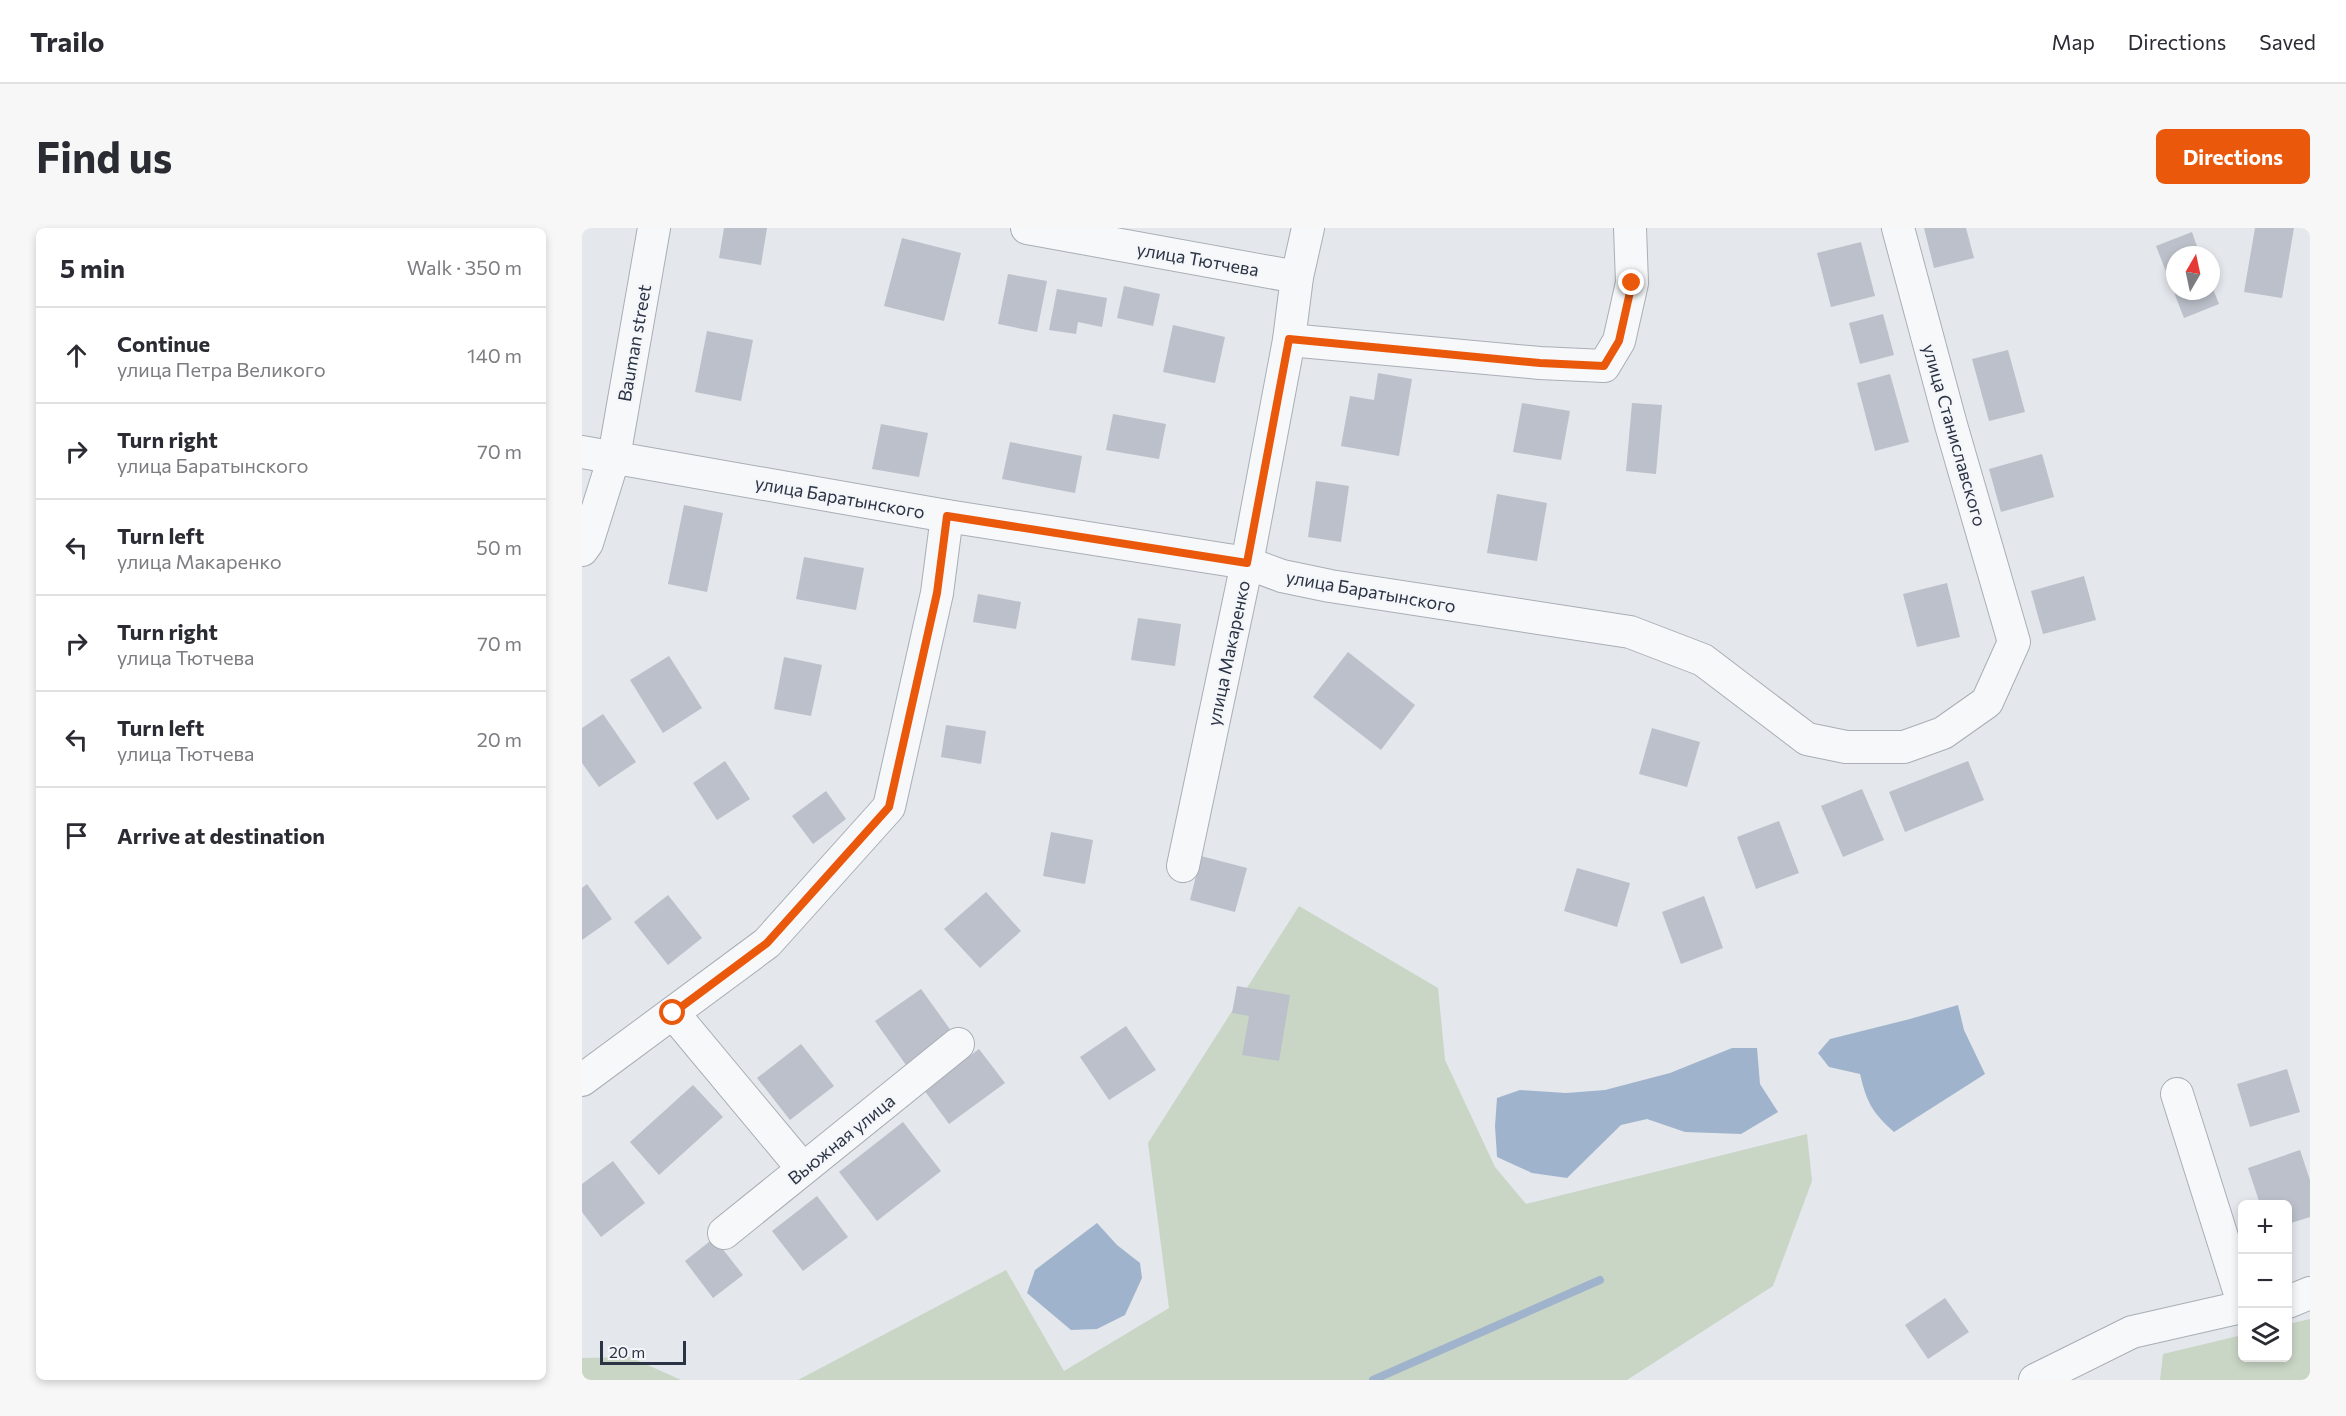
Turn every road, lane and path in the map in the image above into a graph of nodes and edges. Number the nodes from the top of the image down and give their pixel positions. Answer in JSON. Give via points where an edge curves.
{"nodes":[{"id":1,"x":654,"y":228,"type":"edge"},
{"id":2,"x":1027,"y":228,"type":"edge"},
{"id":3,"x":1308,"y":228,"type":"edge"},
{"id":4,"x":1630,"y":228,"type":"edge"},
{"id":5,"x":1898,"y":228,"type":"edge"},
{"id":6,"x":1297,"y":277,"type":"junction"},
{"id":7,"x":1289,"y":339,"type":"junction"},
{"id":8,"x":582,"y":452,"type":"edge"},
{"id":9,"x":614,"y":457,"type":"junction"},
{"id":10,"x":947,"y":516,"type":"junction"},
{"id":11,"x":582,"y":550,"type":"edge"},
{"id":12,"x":1247,"y":563,"type":"junction"},
{"id":13,"x":2014,"y":642,"type":"joint"},
{"id":14,"x":1183,"y":866,"type":"dead end"},
{"id":15,"x":673,"y":1013,"type":"junction"},
{"id":16,"x":958,"y":1044,"type":"dead end"},
{"id":17,"x":582,"y":1080,"type":"edge"},
{"id":18,"x":2177,"y":1094,"type":"dead end"},
{"id":19,"x":803,"y":1169,"type":"junction"},
{"id":20,"x":724,"y":1233,"type":"dead end"},
{"id":21,"x":2238,"y":1287,"type":"edge"},
{"id":22,"x":2310,"y":1293,"type":"edge"},
{"id":23,"x":2292,"y":1300,"type":"edge"},
{"id":24,"x":2238,"y":1307,"type":"edge"},
{"id":25,"x":2036,"y":1380,"type":"edge"}],
"edges":[{"from":1,"to":9,"type":"street","name":"Bauman street"},
{"from":2,"to":6,"type":"street","name":"улица Тютчева"},
{"from":3,"to":6,"type":"street","name":"улица Макаренко"},
{"from":4,"to":7,"type":"street","via":[[1632,283],[1619,341],[1604,366]]},
{"from":5,"to":13,"type":"street","name":"улица Станиславского"},
{"from":6,"to":7,"type":"street","name":"улица Макаренко"},
{"from":7,"to":12,"type":"street","name":"улица Макаренко"},
{"from":8,"to":9,"type":"street","name":"улица Баратынского"},
{"from":9,"to":10,"type":"street","name":"улица Баратынского"},
{"from":9,"to":11,"type":"street","name":"Bauman street"},
{"from":10,"to":12,"type":"street","name":"улица Баратынского"},
{"from":10,"to":15,"type":"street","via":[[937,593],[889,807],[767,943]]},
{"from":12,"to":13,"type":"street","name":"улица Баратынского","via":[[1282,576],[1330,586],[1630,632],[1703,660],[1807,739],[1846,747],[1904,747],[1943,733],[1987,702]]},
{"from":12,"to":14,"type":"street","name":"улица Макаренко"},
{"from":15,"to":17,"type":"street"},
{"from":15,"to":19,"type":"street"},
{"from":16,"to":19,"type":"street","name":"Вьюжная улица"},
{"from":18,"to":21,"type":"street"},
{"from":19,"to":20,"type":"street","name":"Вьюжная улица"},
{"from":22,"to":23,"type":"street"},
{"from":24,"to":25,"type":"street","via":[[2132,1332]]}]}
